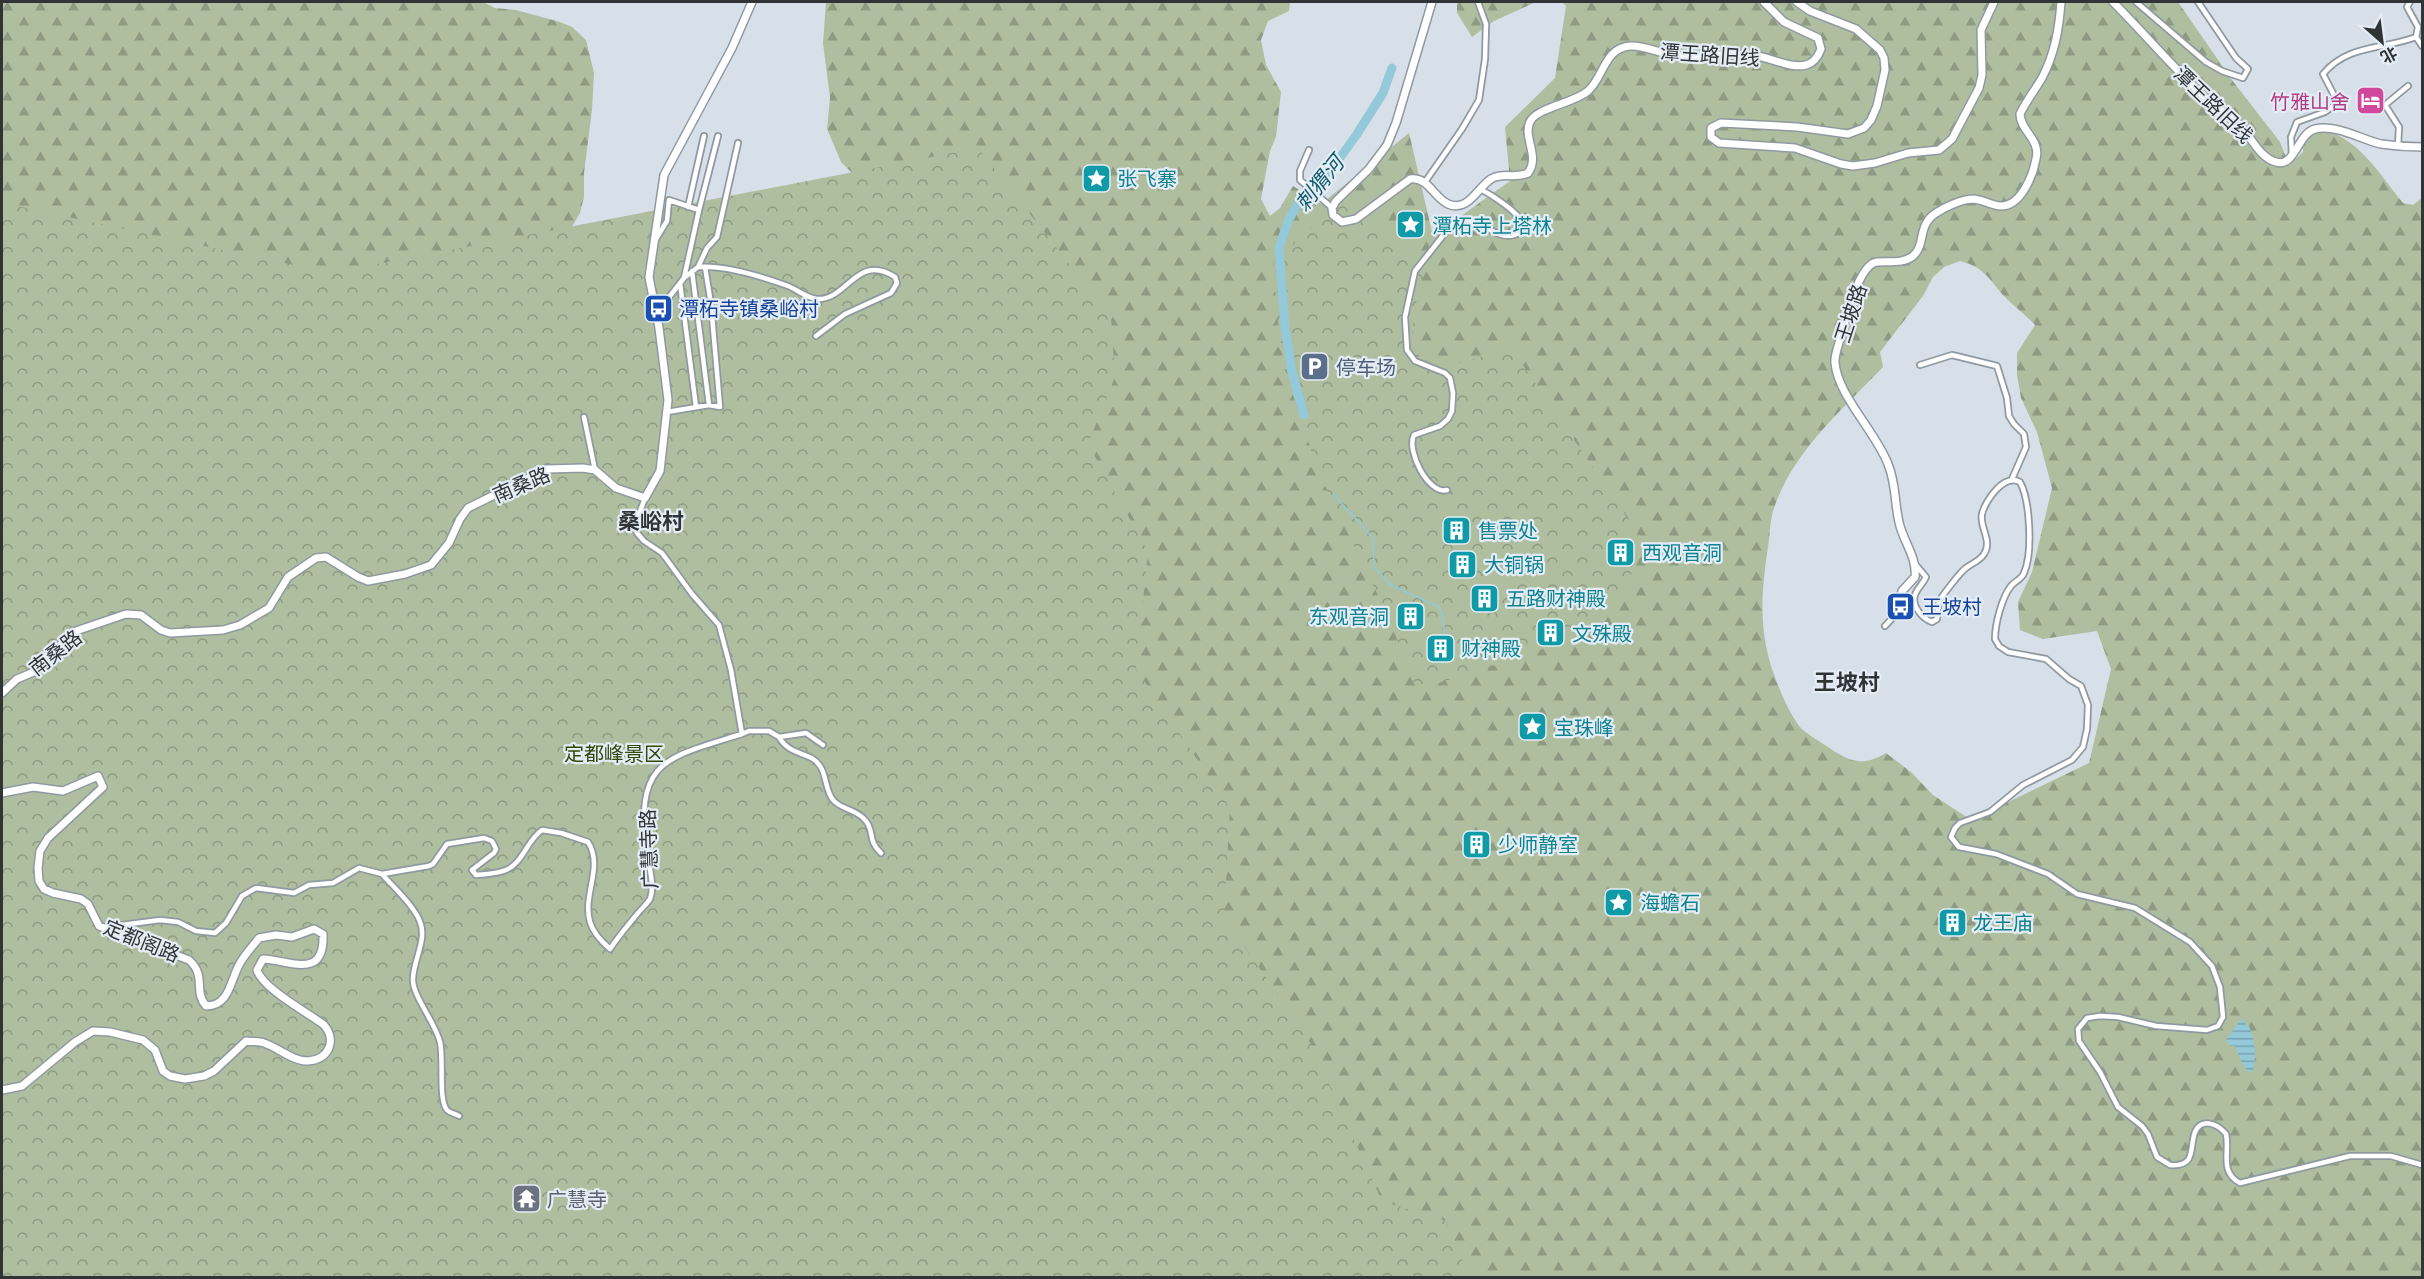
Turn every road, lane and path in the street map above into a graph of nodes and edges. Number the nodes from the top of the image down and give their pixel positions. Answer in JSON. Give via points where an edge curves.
{"nodes":[{"id":1,"x":752,"y":2,"type":"edge"},
{"id":2,"x":1432,"y":2,"type":"edge"},
{"id":3,"x":1478,"y":2,"type":"edge"},
{"id":4,"x":1764,"y":2,"type":"edge"},
{"id":5,"x":1797,"y":2,"type":"edge"},
{"id":6,"x":1994,"y":2,"type":"edge"},
{"id":7,"x":2061,"y":2,"type":"edge"},
{"id":8,"x":2113,"y":2,"type":"edge"},
{"id":9,"x":2136,"y":2,"type":"edge"},
{"id":10,"x":2198,"y":2,"type":"edge"},
{"id":11,"x":2410,"y":2,"type":"edge"},
{"id":12,"x":2416,"y":37,"type":"junction"},
{"id":13,"x":2422,"y":46,"type":"edge"},
{"id":14,"x":2408,"y":86,"type":"dead end"},
{"id":15,"x":704,"y":136,"type":"dead end"},
{"id":16,"x":718,"y":136,"type":"dead end"},
{"id":17,"x":738,"y":143,"type":"dead end"},
{"id":18,"x":2398,"y":146,"type":"junction"},
{"id":19,"x":2422,"y":147,"type":"edge"},
{"id":20,"x":1309,"y":150,"type":"dead end"},
{"id":21,"x":2292,"y":156,"type":"junction"},
{"id":22,"x":1425,"y":182,"type":"junction"},
{"id":23,"x":1482,"y":190,"type":"junction"},
{"id":24,"x":1330,"y":206,"type":"dead end"},
{"id":25,"x":688,"y":207,"type":"junction"},
{"id":26,"x":699,"y":210,"type":"junction"},
{"id":27,"x":654,"y":241,"type":"junction"},
{"id":28,"x":698,"y":267,"type":"junction"},
{"id":29,"x":705,"y":267,"type":"junction"},
{"id":30,"x":692,"y":272,"type":"junction"},
{"id":31,"x":684,"y":278,"type":"junction"},
{"id":32,"x":680,"y":283,"type":"junction"},
{"id":33,"x":656,"y":315,"type":"junction"},
{"id":34,"x":816,"y":336,"type":"dead end"},
{"id":35,"x":1920,"y":365,"type":"dead end"},
{"id":36,"x":709,"y":405,"type":"junction"},
{"id":37,"x":696,"y":407,"type":"junction"},
{"id":38,"x":666,"y":412,"type":"junction"},
{"id":39,"x":584,"y":417,"type":"dead end"},
{"id":40,"x":595,"y":470,"type":"junction"},
{"id":41,"x":2012,"y":479,"type":"junction"},
{"id":42,"x":1447,"y":490,"type":"dead end"},
{"id":43,"x":645,"y":498,"type":"junction"},
{"id":44,"x":1915,"y":564,"type":"junction"},
{"id":45,"x":1899,"y":604,"type":"joint"},
{"id":46,"x":1885,"y":626,"type":"dead end"},
{"id":47,"x":2,"y":693,"type":"edge"},
{"id":48,"x":742,"y":734,"type":"junction"},
{"id":49,"x":779,"y":737,"type":"junction"},
{"id":50,"x":823,"y":745,"type":"dead end"},
{"id":51,"x":2,"y":793,"type":"edge"},
{"id":52,"x":881,"y":853,"type":"dead end"},
{"id":53,"x":382,"y":874,"type":"junction"},
{"id":54,"x":107,"y":927,"type":"junction"},
{"id":55,"x":2,"y":1090,"type":"edge"},
{"id":56,"x":459,"y":1116,"type":"dead end"},
{"id":57,"x":2422,"y":1165,"type":"edge"}],
"edges":[{"from":1,"to":27,"type":"street","via":[[732,48],[668,165]]},
{"from":2,"to":22,"type":"street","via":[[1390,139],[1375,162],[1336,201],[1332,212],[1338,220],[1352,221],[1406,180]]},
{"from":3,"to":22,"type":"street","via":[[1486,24],[1479,100]]},
{"from":4,"to":23,"type":"street","name":"潭王路旧线","via":[[1784,22],[1818,38],[1821,50],[1815,61],[1803,66],[1755,55],[1677,56],[1640,47],[1619,48],[1587,92],[1532,119],[1529,129],[1533,159],[1527,173],[1498,176]]},
{"from":5,"to":6,"type":"street","via":[[1856,29],[1880,50],[1885,70],[1871,120],[1864,128],[1848,134],[1721,123],[1711,128],[1711,137],[1719,143],[1795,148],[1852,166],[1933,152],[1948,144],[1978,88],[1982,75],[1981,30]]},
{"from":7,"to":44,"type":"street","name":"王坡路","via":[[2055,48],[2020,114],[2038,153],[2019,197],[2006,206],[1974,199],[1945,208],[1928,220],[1911,257],[1871,264],[1864,270],[1836,355],[1842,384],[1888,463],[1899,526]]},
{"from":8,"to":21,"type":"street","name":"潭王路旧线","via":[[2204,96],[2239,123],[2268,158],[2283,163]]},
{"from":9,"to":10,"type":"street","via":[[2206,62],[2244,78],[2247,69]]},
{"from":11,"to":12,"type":"street","via":[[2407,8],[2418,27]]},
{"from":12,"to":13,"type":"street"},
{"from":12,"to":21,"type":"street","via":[[2348,53],[2336,61],[2323,74],[2335,97],[2333,106],[2297,122],[2291,137]]},
{"from":14,"to":18,"type":"street","via":[[2385,105],[2399,127]]},
{"from":15,"to":25,"type":"street"},
{"from":16,"to":26,"type":"street"},
{"from":17,"to":28,"type":"street","via":[[717,237]]},
{"from":18,"to":19,"type":"street"},
{"from":18,"to":21,"type":"street","via":[[2329,128],[2314,129],[2304,134]]},
{"from":20,"to":24,"type":"street","via":[[1300,180]]},
{"from":22,"to":23,"type":"street","name":"潭王路旧线","via":[[1452,205],[1467,202]]},
{"from":23,"to":42,"type":"street","via":[[1519,216],[1521,231],[1506,236],[1467,220],[1453,223],[1415,271],[1405,317],[1407,350],[1415,361],[1450,378],[1453,393],[1448,419],[1414,435],[1410,441],[1426,478],[1435,489]]},
{"from":25,"to":26,"type":"street"},
{"from":25,"to":27,"type":"street","via":[[669,200],[667,221]]},
{"from":26,"to":31,"type":"street"},
{"from":27,"to":33,"type":"street","via":[[649,277]]},
{"from":28,"to":29,"type":"street"},
{"from":28,"to":30,"type":"street"},
{"from":29,"to":34,"type":"street","via":[[777,283],[818,299],[832,295],[867,271],[886,271],[895,277],[897,283],[891,293],[845,314]]},
{"from":29,"to":36,"type":"street","via":[[720,407]]},
{"from":30,"to":31,"type":"street"},
{"from":30,"to":36,"type":"street"},
{"from":31,"to":32,"type":"street"},
{"from":32,"to":33,"type":"street"},
{"from":32,"to":37,"type":"street"},
{"from":33,"to":38,"type":"street","via":[[668,400]]},
{"from":35,"to":41,"type":"street","via":[[1952,355],[1997,366],[2009,416],[2024,434],[2026,447]]},
{"from":36,"to":37,"type":"street"},
{"from":37,"to":38,"type":"street"},
{"from":38,"to":43,"type":"street","via":[[660,471]]},
{"from":39,"to":40,"type":"street"},
{"from":40,"to":43,"type":"street","via":[[616,488]]},
{"from":40,"to":47,"type":"street","name":"南桑路","via":[[547,469],[468,508],[431,565],[405,574],[368,581],[326,557],[316,558],[288,577],[269,608],[240,625],[223,630],[170,633],[134,613],[80,628],[36,671],[17,679]]},
{"from":41,"to":44,"type":"street","via":[[2000,484],[1983,511],[1986,551],[1940,599],[1935,621],[1925,619],[1915,603],[1915,594],[1926,577]]},
{"from":41,"to":57,"type":"street","via":[[2019,482],[2026,499],[2029,544],[2025,572],[2008,591],[1995,639],[2008,652],[2046,659],[2080,686],[2088,705],[2089,723],[2076,757],[2023,785],[1990,812],[1960,823],[1952,833],[1954,843],[2044,872],[2077,894],[2134,908],[2190,942],[2209,961],[2218,979],[2223,1014],[2214,1028],[2156,1026],[2100,1016],[2087,1018],[2078,1029],[2079,1041],[2118,1107],[2145,1129],[2163,1162],[2175,1165],[2186,1161],[2192,1155],[2195,1131],[2208,1123],[2226,1134],[2226,1166],[2240,1183],[2359,1155],[2391,1156]]},
{"from":43,"to":48,"type":"street","via":[[635,525],[637,532],[662,553],[719,625]]},
{"from":44,"to":45,"type":"street","via":[[1915,578],[1902,591]]},
{"from":45,"to":46,"type":"street","via":[[1898,612]]},
{"from":48,"to":49,"type":"street","via":[[770,731]]},
{"from":48,"to":53,"type":"street","name":"广慧寺路","via":[[667,760],[650,780],[644,824],[650,898],[609,949],[590,923],[588,904],[595,855],[588,842],[561,833],[542,830],[515,865],[504,871],[476,875],[472,870],[496,849],[492,841],[484,838],[447,844],[429,866]]},
{"from":49,"to":50,"type":"street","via":[[806,733]]},
{"from":49,"to":52,"type":"street","via":[[792,752],[820,765],[834,801],[863,818]]},
{"from":51,"to":54,"type":"street","name":"定都阁路","via":[[33,787],[63,791],[98,776],[102,780],[103,787],[48,838],[40,851],[38,868],[44,889],[81,899],[88,904],[99,926]]},
{"from":53,"to":54,"type":"street","via":[[358,868],[333,883],[309,885],[294,893],[256,888],[242,896],[215,933],[159,920]]},
{"from":53,"to":56,"type":"street","via":[[421,924],[413,980],[441,1043],[443,1101],[448,1110]]},
{"from":54,"to":55,"type":"street","name":"定都阁路","via":[[189,960],[196,966],[199,993],[206,1006],[215,1006],[224,999],[239,964],[259,939],[320,931],[323,944],[314,961],[295,966],[262,959],[257,970],[272,989],[324,1025],[330,1032],[331,1043],[325,1053],[307,1061],[264,1043],[246,1041],[214,1071],[185,1079],[162,1071],[155,1050],[143,1040],[93,1031],[22,1086]]}]}
